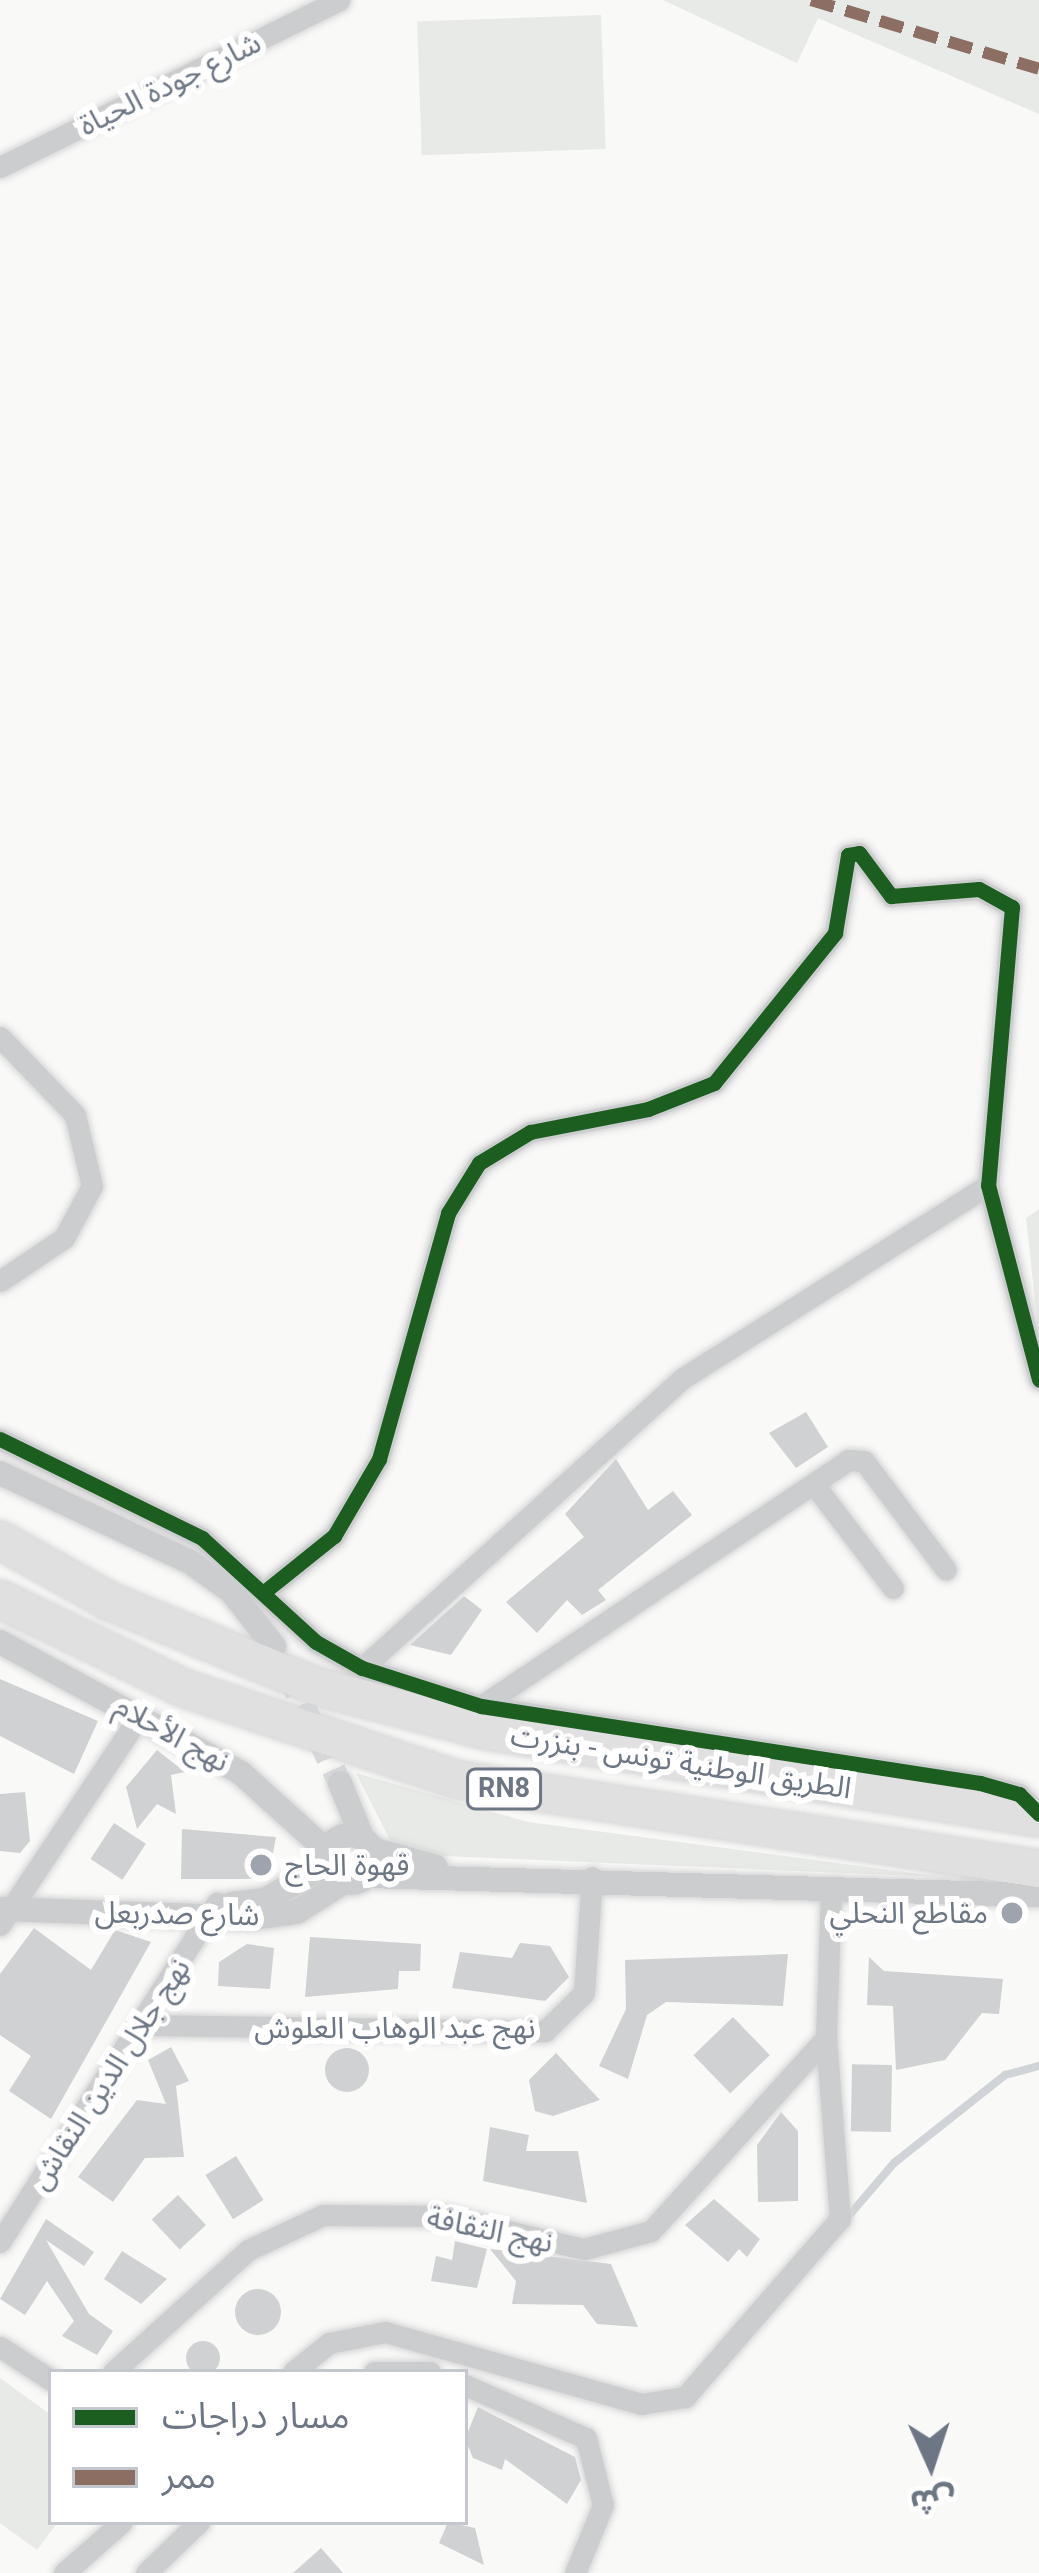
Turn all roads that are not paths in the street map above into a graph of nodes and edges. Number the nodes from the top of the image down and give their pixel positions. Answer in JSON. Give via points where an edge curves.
{"nodes":[{"id":1,"x":339,"y":0,"type":"edge"},
{"id":2,"x":0,"y":167,"type":"edge"},
{"id":3,"x":4,"y":1049,"type":"edge"},
{"id":4,"x":988,"y":1185,"type":"junction"},
{"id":5,"x":0,"y":1281,"type":"edge"},
{"id":6,"x":1039,"y":1379,"type":"edge"},
{"id":7,"x":0,"y":1439,"type":"edge"},
{"id":8,"x":0,"y":1473,"type":"edge"},
{"id":9,"x":816,"y":1487,"type":"junction"},
{"id":10,"x":0,"y":1540,"type":"edge"},
{"id":11,"x":946,"y":1570,"type":"dead end"},
{"id":12,"x":893,"y":1588,"type":"dead end"},
{"id":13,"x":264,"y":1592,"type":"junction"},
{"id":14,"x":0,"y":1599,"type":"edge"},
{"id":15,"x":0,"y":1642,"type":"edge"},
{"id":16,"x":274,"y":1646,"type":"tunnel mouth"},
{"id":17,"x":362,"y":1668,"type":"junction"},
{"id":18,"x":481,"y":1706,"type":"junction"},
{"id":19,"x":140,"y":1715,"type":"junction"},
{"id":20,"x":340,"y":1783,"type":"tunnel mouth"},
{"id":21,"x":1039,"y":1816,"type":"edge"},
{"id":22,"x":367,"y":1843,"type":"junction"},
{"id":23,"x":341,"y":1869,"type":"junction"},
{"id":24,"x":1039,"y":1869,"type":"edge"},
{"id":25,"x":450,"y":1871,"type":"junction"},
{"id":26,"x":592,"y":1877,"type":"junction"},
{"id":27,"x":831,"y":1888,"type":"junction"},
{"id":28,"x":1039,"y":1894,"type":"edge"},
{"id":29,"x":7,"y":1906,"type":"edge"},
{"id":30,"x":214,"y":1910,"type":"junction"},
{"id":31,"x":145,"y":2025,"type":"junction"},
{"id":32,"x":826,"y":2038,"type":"junction"},
{"id":33,"x":0,"y":2242,"type":"edge"},
{"id":34,"x":0,"y":2347,"type":"edge"},
{"id":35,"x":116,"y":2369,"type":"edge"},
{"id":36,"x":297,"y":2369,"type":"edge"},
{"id":37,"x":48,"y":2378,"type":"edge"},
{"id":38,"x":468,"y":2386,"type":"edge"},
{"id":39,"x":119,"y":2525,"type":"edge"},
{"id":40,"x":196,"y":2525,"type":"edge"},
{"id":41,"x":64,"y":2573,"type":"edge"},
{"id":42,"x":146,"y":2573,"type":"edge"},
{"id":43,"x":575,"y":2573,"type":"edge"}],
"edges":[{"from":1,"to":2,"type":"street","name":"شارع جودة الحياة"},
{"from":3,"to":5,"type":"street","via":[[75,1115],[92,1186],[64,1238]]},
{"from":4,"to":6,"type":"street"},
{"from":4,"to":13,"type":"street","via":[[1012,907],[979,889],[892,896],[866,859],[848,855],[835,933],[714,1083],[648,1109],[530,1132],[479,1162],[448,1213],[380,1459],[334,1536]]},
{"from":4,"to":17,"type":"street","via":[[682,1378]]},
{"from":7,"to":13,"type":"street","via":[[202,1538]]},
{"from":8,"to":16,"type":"street","via":[[190,1562],[231,1591]]},
{"from":9,"to":11,"type":"street","via":[[843,1463],[864,1461]]},
{"from":9,"to":12,"type":"street"},
{"from":9,"to":18,"type":"street"},
{"from":10,"to":21,"type":"highway","name":"الطريق الوطنية تونس - بنزرت","number":"RN8","via":[[109,1601],[315,1686],[488,1731]]},
{"from":13,"to":17,"type":"street"},
{"from":14,"to":24,"type":"highway","name":"الطريق الوطنية تونس - بنزرت","number":"RN8","via":[[183,1688],[458,1780]]},
{"from":15,"to":19,"type":"street","name":"نهج الأحلام"},
{"from":17,"to":18,"type":"street"},
{"from":18,"to":21,"type":"street","via":[[980,1784],[1019,1794]]},
{"from":19,"to":23,"type":"street","name":"نهج الأحلام","via":[[242,1773]]},
{"from":19,"to":29,"type":"street"},
{"from":20,"to":22,"type":"street"},
{"from":22,"to":23,"type":"street"},
{"from":22,"to":23,"type":"street","name":"شارع صدربعل","via":[[341,1836]]},
{"from":22,"to":25,"type":"street"},
{"from":23,"to":25,"type":"street"},
{"from":23,"to":30,"type":"street","name":"شارع صدربعل","via":[[265,1900]]},
{"from":25,"to":26,"type":"street"},
{"from":26,"to":27,"type":"street"},
{"from":26,"to":31,"type":"street","name":"نهج عبد الوهاب العلوش","via":[[584,1993],[545,2031]]},
{"from":27,"to":28,"type":"street"},
{"from":27,"to":32,"type":"street"},
{"from":29,"to":30,"type":"street","name":"شارع صدربعل"},
{"from":30,"to":31,"type":"street","name":"نهج جلال الدين النقاش"},
{"from":31,"to":33,"type":"street","name":"نهج جلال الدين النقاش"},
{"from":32,"to":35,"type":"street","name":"نهج الثقافة","via":[[680,2209],[621,2246],[533,2243],[445,2216],[323,2215],[248,2250]]},
{"from":32,"to":36,"type":"street","via":[[840,2219],[685,2397],[641,2404],[385,2332],[328,2343]]},
{"from":34,"to":37,"type":"street"},
{"from":38,"to":43,"type":"street","via":[[586,2438],[603,2505]]},
{"from":39,"to":41,"type":"street"},
{"from":40,"to":42,"type":"street"}]}
